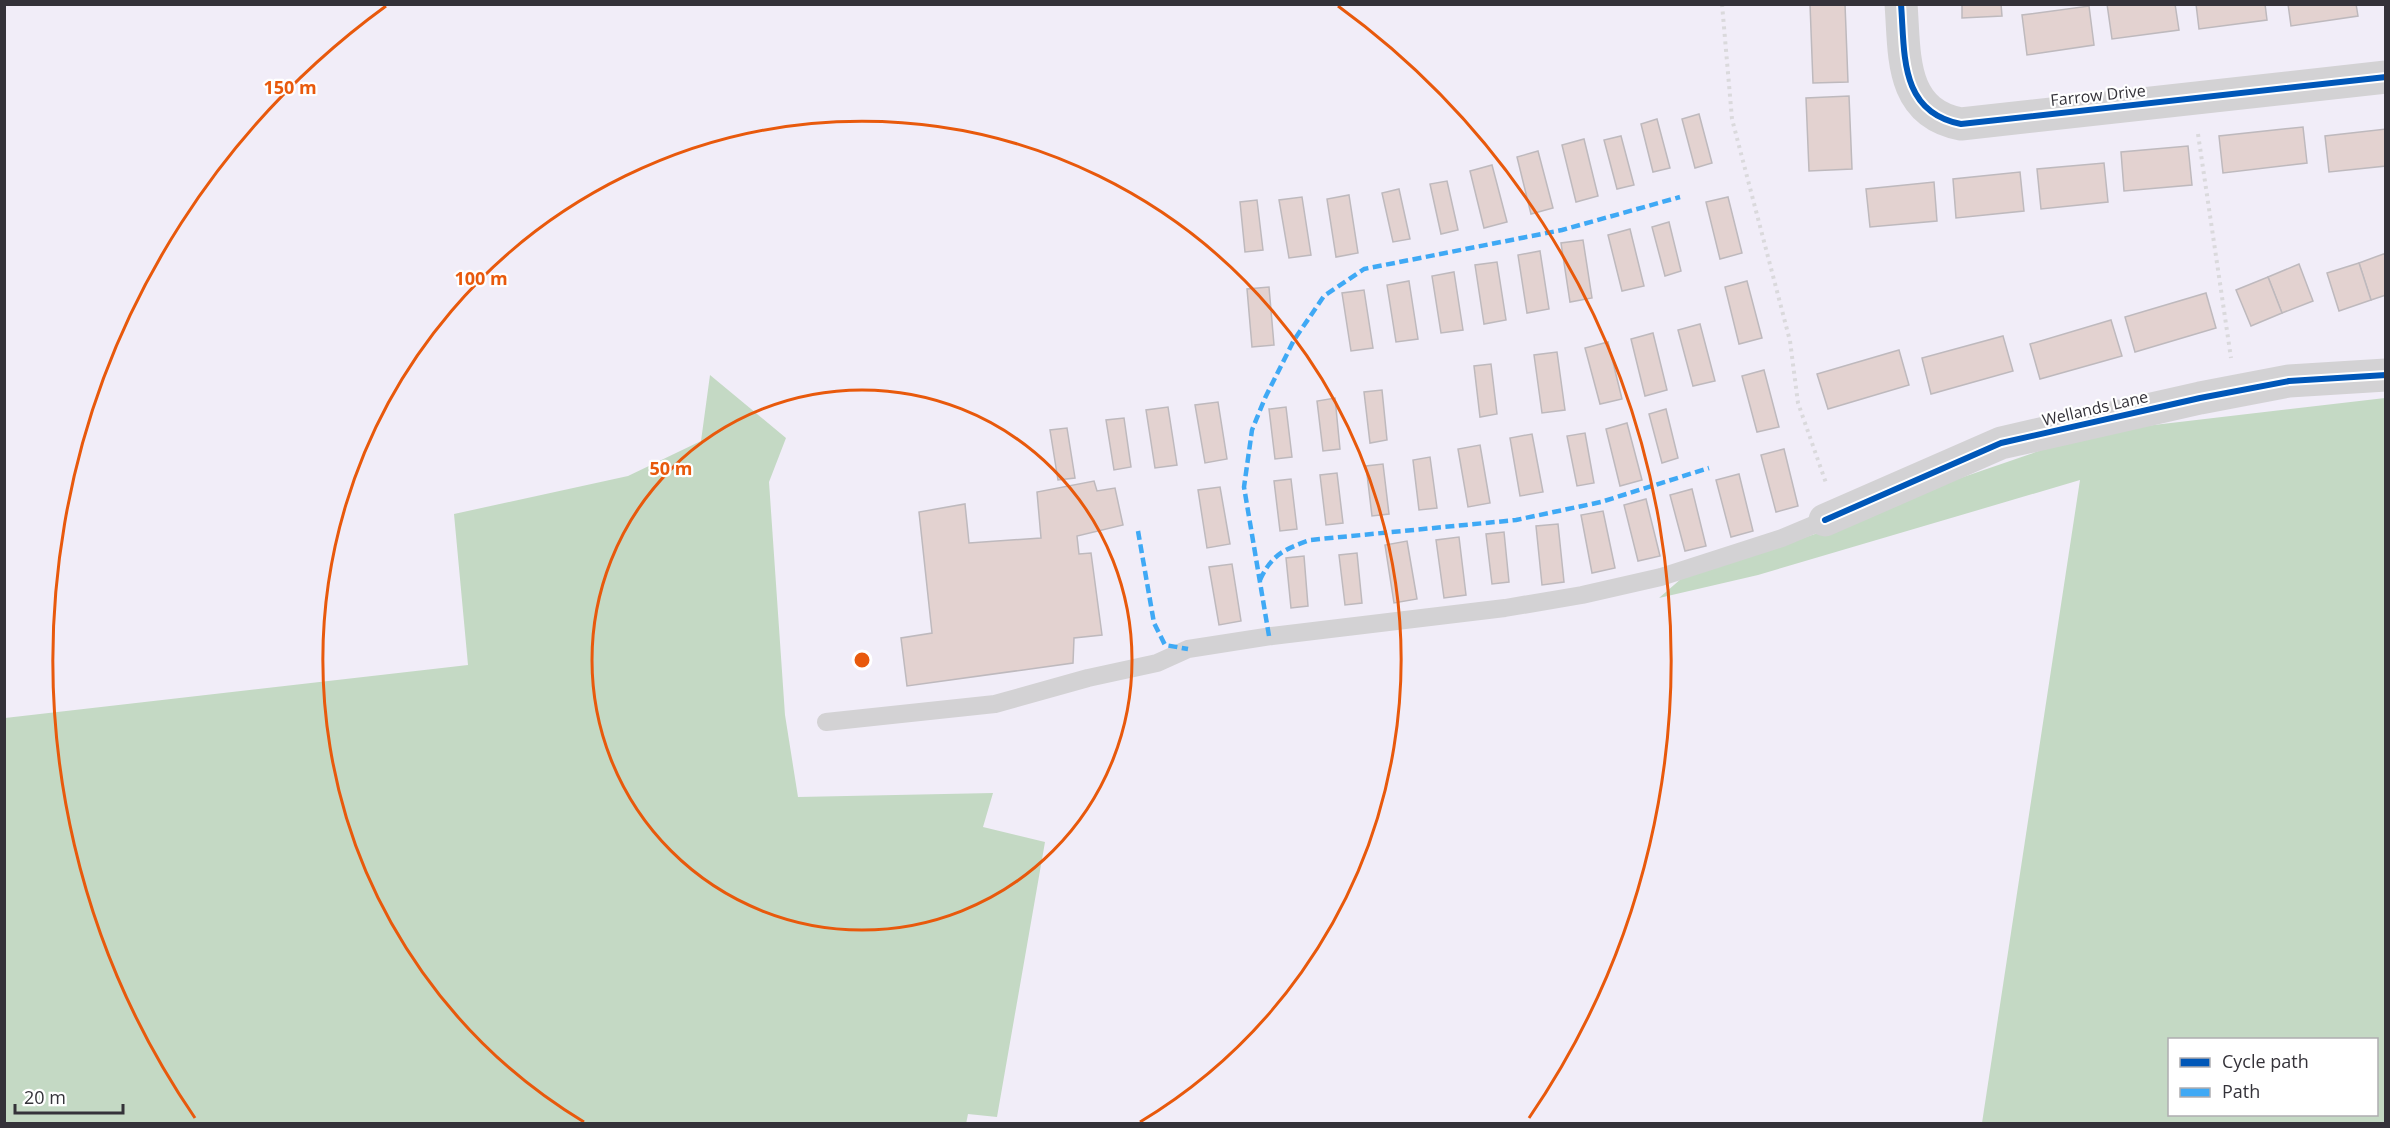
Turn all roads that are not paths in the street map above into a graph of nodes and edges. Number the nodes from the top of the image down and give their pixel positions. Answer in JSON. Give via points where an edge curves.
{"nodes":[{"id":1,"x":1901,"y":4,"type":"edge"},
{"id":2,"x":2385,"y":77,"type":"edge"},
{"id":3,"x":2385,"y":375,"type":"edge"},
{"id":4,"x":1831,"y":517,"type":"joint"},
{"id":5,"x":826,"y":722,"type":"dead end"}],
"edges":[{"from":1,"to":2,"type":"street","name":"Farrow Drive","via":[[1907,74],[1914,94],[1942,120],[1961,124]]},
{"from":3,"to":4,"type":"street","name":"Wellands Lane","via":[[2289,381],[2001,443]]},
{"from":4,"to":5,"type":"lane","via":[[1782,538],[1672,573],[1582,595],[1188,649],[1157,663],[995,704]]}]}
